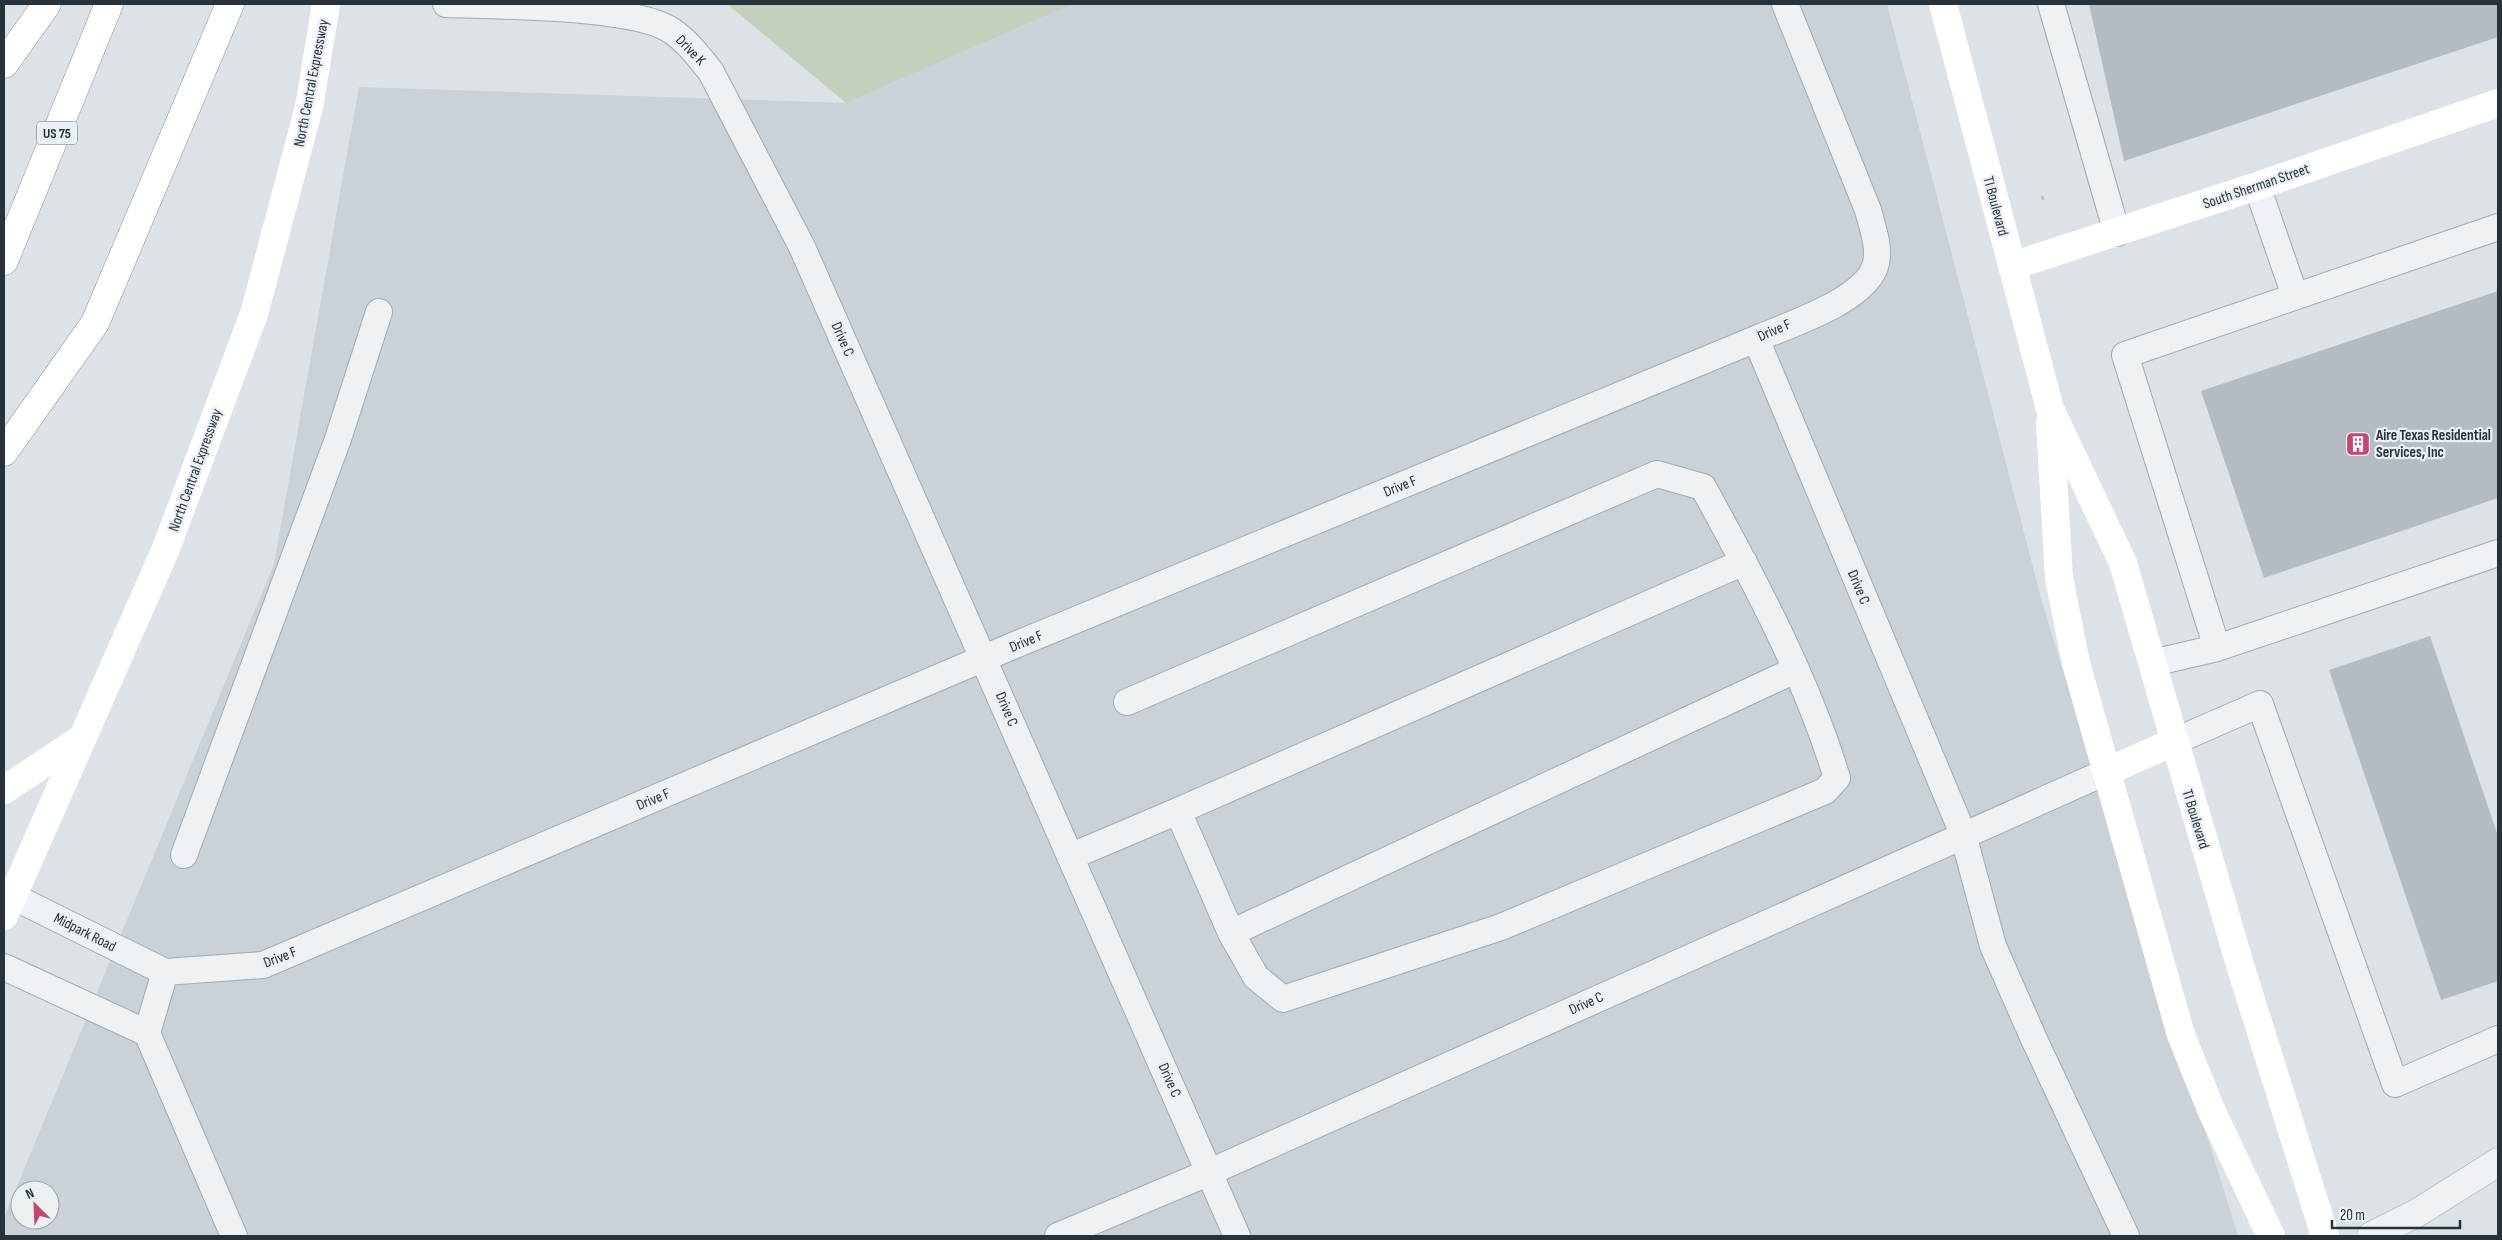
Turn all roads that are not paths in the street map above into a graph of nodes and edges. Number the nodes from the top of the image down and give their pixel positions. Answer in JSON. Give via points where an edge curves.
{"nodes":[{"id":1,"x":47,"y":4,"type":"edge"},
{"id":2,"x":110,"y":4,"type":"edge"},
{"id":3,"x":230,"y":4,"type":"edge"},
{"id":4,"x":326,"y":4,"type":"edge"},
{"id":5,"x":446,"y":4,"type":"edge"},
{"id":6,"x":1785,"y":4,"type":"edge"},
{"id":7,"x":1942,"y":4,"type":"edge"},
{"id":8,"x":2051,"y":4,"type":"edge"},
{"id":9,"x":4,"y":64,"type":"edge"},
{"id":10,"x":2498,"y":103,"type":"edge"},
{"id":11,"x":2256,"y":186,"type":"junction"},
{"id":12,"x":2498,"y":226,"type":"edge"},
{"id":13,"x":2117,"y":233,"type":"junction"},
{"id":14,"x":802,"y":247,"type":"joint"},
{"id":15,"x":4,"y":261,"type":"edge"},
{"id":16,"x":2012,"y":266,"type":"junction"},
{"id":17,"x":2295,"y":296,"type":"junction"},
{"id":18,"x":380,"y":312,"type":"dead end"},
{"id":19,"x":1756,"y":339,"type":"junction"},
{"id":20,"x":2050,"y":409,"type":"junction"},
{"id":21,"x":4,"y":452,"type":"edge"},
{"id":22,"x":2498,"y":553,"type":"edge"},
{"id":23,"x":1744,"y":562,"type":"junction"},
{"id":24,"x":2217,"y":648,"type":"junction"},
{"id":25,"x":985,"y":658,"type":"junction"},
{"id":26,"x":2152,"y":663,"type":"junction"},
{"id":27,"x":1795,"y":670,"type":"junction"},
{"id":28,"x":1127,"y":702,"type":"dead end"},
{"id":29,"x":82,"y":738,"type":"junction"},
{"id":30,"x":2173,"y":742,"type":"junction"},
{"id":31,"x":2106,"y":772,"type":"junction"},
{"id":32,"x":4,"y":790,"type":"edge"},
{"id":33,"x":1178,"y":811,"type":"junction"},
{"id":34,"x":1962,"y":834,"type":"junction"},
{"id":35,"x":184,"y":855,"type":"dead end"},
{"id":36,"x":1072,"y":856,"type":"junction"},
{"id":37,"x":7,"y":903,"type":"edge"},
{"id":38,"x":1231,"y":934,"type":"junction"},
{"id":39,"x":4,"y":967,"type":"edge"},
{"id":40,"x":165,"y":972,"type":"junction"},
{"id":41,"x":147,"y":1034,"type":"junction"},
{"id":42,"x":2498,"y":1039,"type":"edge"},
{"id":43,"x":2498,"y":1162,"type":"edge"},
{"id":44,"x":1210,"y":1172,"type":"junction"},
{"id":45,"x":234,"y":1236,"type":"edge"},
{"id":46,"x":1058,"y":1236,"type":"edge"},
{"id":47,"x":1237,"y":1236,"type":"edge"},
{"id":48,"x":2126,"y":1236,"type":"edge"},
{"id":49,"x":2271,"y":1236,"type":"edge"},
{"id":50,"x":2325,"y":1236,"type":"edge"},
{"id":51,"x":2371,"y":1236,"type":"edge"}],
"edges":[{"from":1,"to":9,"type":"main road"},
{"from":2,"to":15,"type":"main road","number":"US 75"},
{"from":3,"to":21,"type":"main road","via":[[96,323]]},
{"from":4,"to":29,"type":"main road","name":"North Central Expressway","via":[[309,107],[254,314],[165,551]]},
{"from":5,"to":14,"type":"lane","name":"Drive K","via":[[634,16],[671,30],[711,72]]},
{"from":6,"to":19,"type":"lane","name":"Drive F","via":[[1868,210],[1875,237],[1876,263],[1867,280],[1844,300]]},
{"from":7,"to":16,"type":"main road","name":"TI Boulevard"},
{"from":8,"to":13,"type":"lane"},
{"from":10,"to":11,"type":"main road","name":"South Sherman Street"},
{"from":11,"to":13,"type":"main road","name":"South Sherman Street"},
{"from":11,"to":17,"type":"lane"},
{"from":12,"to":17,"type":"lane"},
{"from":13,"to":16,"type":"main road","name":"South Sherman Street"},
{"from":14,"to":25,"type":"lane","name":"Drive C"},
{"from":16,"to":20,"type":"main road","name":"TI Boulevard"},
{"from":17,"to":24,"type":"lane","via":[[2125,355]]},
{"from":18,"to":35,"type":"lane","via":[[338,439]]},
{"from":19,"to":25,"type":"lane","name":"Drive F"},
{"from":19,"to":34,"type":"lane","name":"Drive C"},
{"from":20,"to":26,"type":"main road","name":"TI Boulevard","via":[[2123,563]]},
{"from":20,"to":31,"type":"main road","name":"TI Boulevard","via":[[2059,578],[2076,663]]},
{"from":22,"to":24,"type":"lane"},
{"from":23,"to":27,"type":"lane"},
{"from":23,"to":28,"type":"lane","via":[[1703,487],[1657,474]]},
{"from":23,"to":33,"type":"lane"},
{"from":24,"to":26,"type":"lane"},
{"from":25,"to":36,"type":"lane","name":"Drive C"},
{"from":25,"to":40,"type":"lane","name":"Drive F","via":[[263,965]]},
{"from":26,"to":30,"type":"main road","name":"TI Boulevard"},
{"from":27,"to":38,"type":"lane"},
{"from":27,"to":38,"type":"lane","via":[[1824,736],[1837,778],[1825,791],[1501,927],[1283,999],[1256,977]]},
{"from":29,"to":32,"type":"main road"},
{"from":29,"to":37,"type":"main road","name":"North Central Expressway","via":[[35,850]]},
{"from":30,"to":31,"type":"main road"},
{"from":30,"to":42,"type":"lane","via":[[2260,704],[2395,1084]]},
{"from":30,"to":50,"type":"main road","name":"TI Boulevard"},
{"from":31,"to":34,"type":"lane","name":"Drive C"},
{"from":31,"to":49,"type":"main road","name":"TI Boulevard","via":[[2181,1035],[2212,1112]]},
{"from":33,"to":36,"type":"lane"},
{"from":33,"to":38,"type":"lane"},
{"from":34,"to":44,"type":"lane","name":"Drive C"},
{"from":34,"to":48,"type":"lane","via":[[1993,946]]},
{"from":36,"to":44,"type":"lane","name":"Drive C"},
{"from":37,"to":40,"type":"lane","name":"Midpark Road"},
{"from":39,"to":41,"type":"lane"},
{"from":40,"to":41,"type":"lane"},
{"from":41,"to":45,"type":"lane"},
{"from":43,"to":51,"type":"street","via":[[2417,1213]]},
{"from":44,"to":46,"type":"lane","name":"Drive C"},
{"from":44,"to":47,"type":"lane","name":"Drive C"}]}
